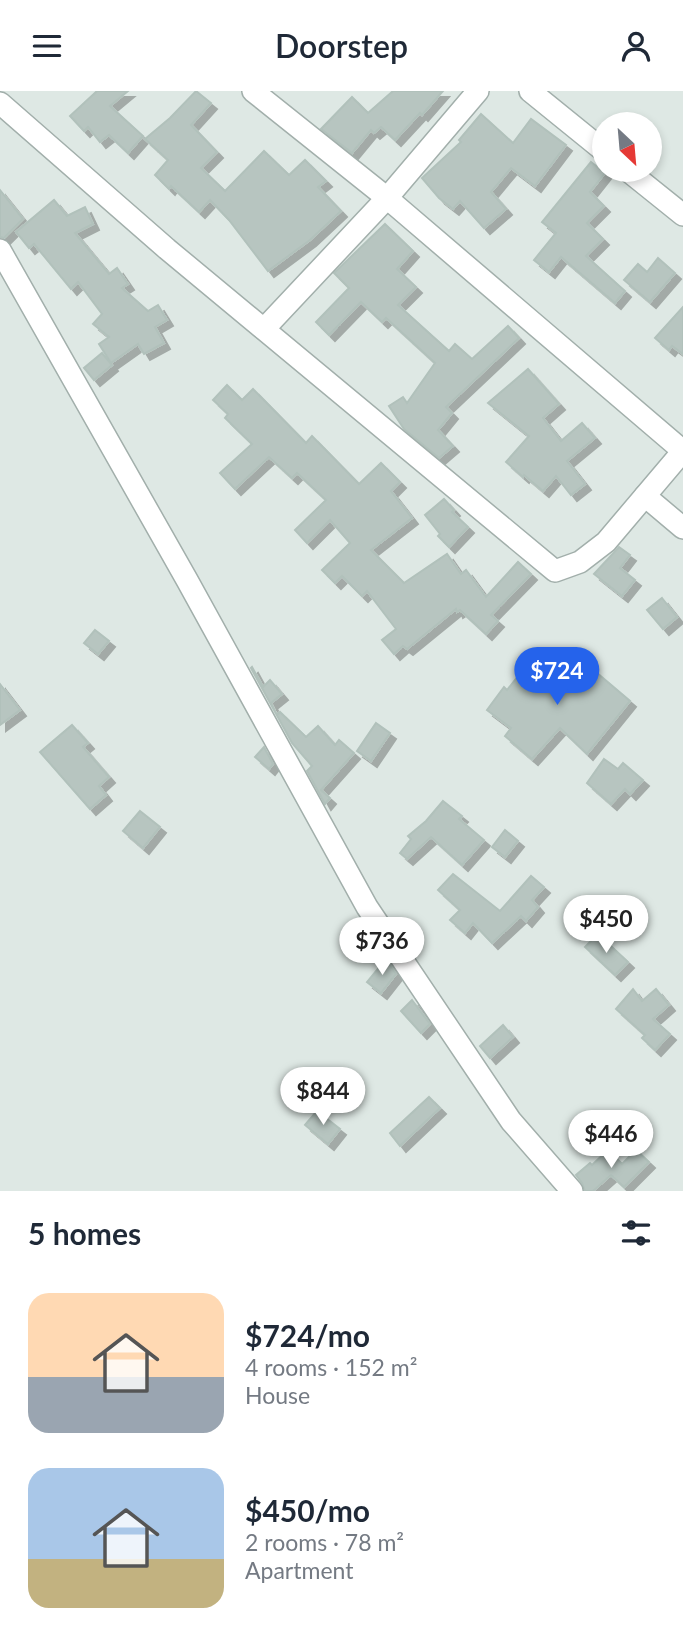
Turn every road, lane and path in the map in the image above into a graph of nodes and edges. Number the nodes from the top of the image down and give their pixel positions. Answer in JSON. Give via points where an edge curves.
{"nodes":[{"id":1,"x":253,"y":91,"type":"edge"},
{"id":2,"x":478,"y":91,"type":"edge"},
{"id":3,"x":530,"y":91,"type":"edge"},
{"id":4,"x":0,"y":103,"type":"edge"},
{"id":5,"x":592,"y":141,"type":"edge"},
{"id":6,"x":642,"y":182,"type":"edge"},
{"id":7,"x":387,"y":198,"type":"junction"},
{"id":8,"x":683,"y":215,"type":"edge"},
{"id":9,"x":0,"y":250,"type":"edge"},
{"id":10,"x":264,"y":329,"type":"junction"},
{"id":11,"x":683,"y":451,"type":"edge"},
{"id":12,"x":645,"y":496,"type":"junction"},
{"id":13,"x":683,"y":528,"type":"edge"},
{"id":14,"x":572,"y":1191,"type":"edge"}],
"edges":[{"from":1,"to":7,"type":"street"},
{"from":2,"to":7,"type":"street"},
{"from":3,"to":5,"type":"street"},
{"from":4,"to":10,"type":"street"},
{"from":6,"to":8,"type":"street"},
{"from":7,"to":10,"type":"street"},
{"from":7,"to":11,"type":"street"},
{"from":9,"to":14,"type":"street","via":[[366,907],[511,1121]]},
{"from":10,"to":12,"type":"street","via":[[555,571],[580,562],[606,542]]},
{"from":11,"to":12,"type":"street"},
{"from":12,"to":13,"type":"street"}]}
